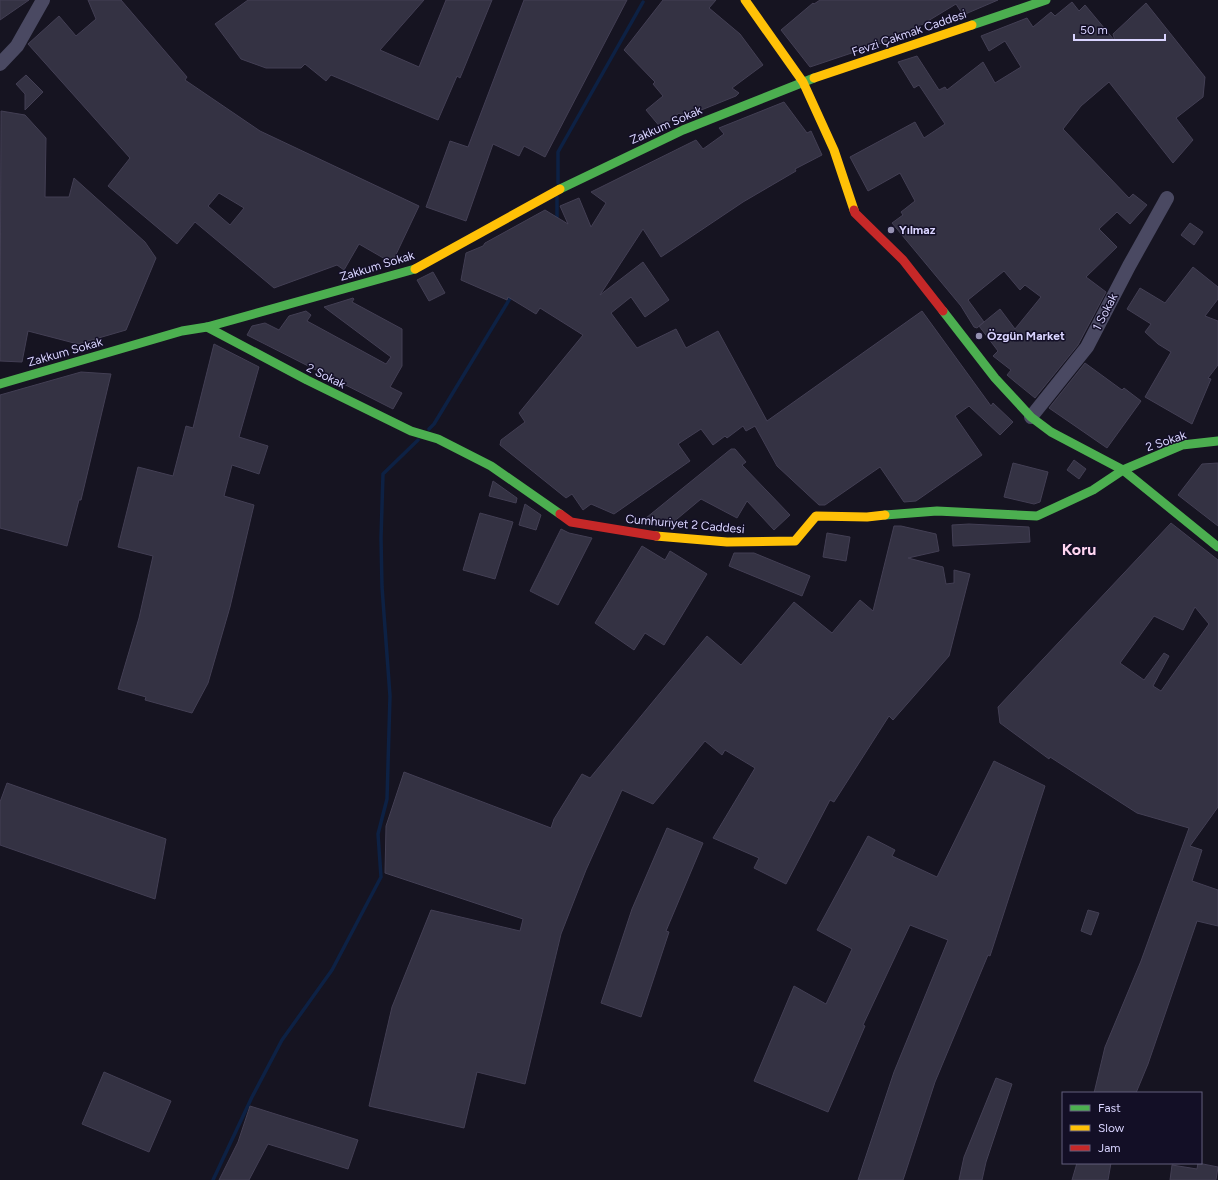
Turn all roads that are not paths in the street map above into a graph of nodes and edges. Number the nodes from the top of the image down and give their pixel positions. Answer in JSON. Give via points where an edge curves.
{"nodes":[{"id":1,"x":43,"y":0,"type":"edge"},
{"id":2,"x":745,"y":0,"type":"edge"},
{"id":3,"x":1046,"y":0,"type":"edge"},
{"id":4,"x":0,"y":64,"type":"edge"},
{"id":5,"x":803,"y":82,"type":"junction"},
{"id":6,"x":1167,"y":198,"type":"dead end"},
{"id":7,"x":207,"y":327,"type":"junction"},
{"id":8,"x":0,"y":384,"type":"edge"},
{"id":9,"x":1031,"y":416,"type":"junction"},
{"id":10,"x":438,"y":440,"type":"joint"},
{"id":11,"x":1218,"y":441,"type":"edge"},
{"id":12,"x":1123,"y":470,"type":"junction"},
{"id":13,"x":1218,"y":547,"type":"edge"}],
"edges":[{"from":1,"to":4,"type":"street","via":[[17,46]]},
{"from":2,"to":5,"type":"street"},
{"from":3,"to":5,"type":"street","name":"Fevzi Çakmak Caddesi"},
{"from":5,"to":7,"type":"street","name":"Zakkum Sokak","via":[[683,130],[562,187],[414,269]]},
{"from":5,"to":9,"type":"street","via":[[834,150],[855,213],[903,260],[994,378]]},
{"from":6,"to":9,"type":"street","name":"1 Sokak","via":[[1087,347]]},
{"from":7,"to":8,"type":"street","name":"Zakkum Sokak","via":[[182,331]]},
{"from":7,"to":10,"type":"street","name":"2 Sokak","via":[[307,380],[411,430]]},
{"from":9,"to":12,"type":"street","via":[[1051,432]]},
{"from":10,"to":12,"type":"street","name":"Cumhuriyet 2 Caddesi","via":[[491,466],[571,522],[637,534],[727,542],[795,541],[816,516],[867,517],[937,511],[1037,516],[1093,490]]},
{"from":11,"to":12,"type":"street","name":"2 Sokak","via":[[1182,445]]},
{"from":12,"to":13,"type":"street"}]}
